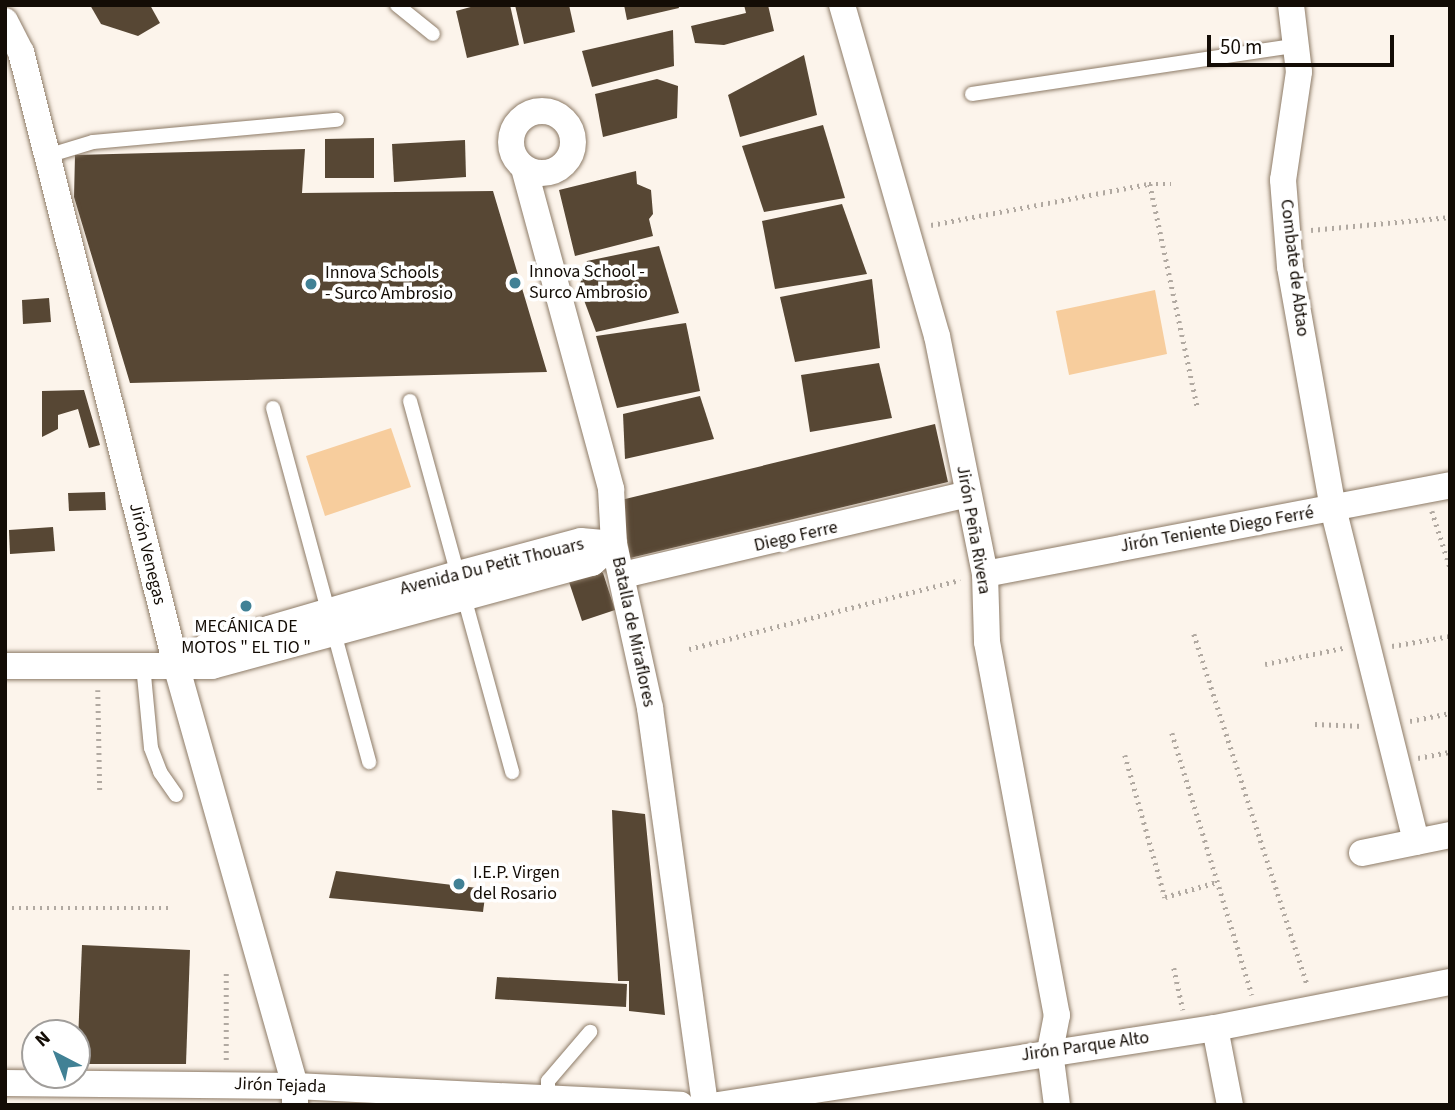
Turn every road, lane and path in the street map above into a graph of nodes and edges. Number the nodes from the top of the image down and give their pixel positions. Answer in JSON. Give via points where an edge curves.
{"nodes":[{"id":1,"x":397,"y":5,"type":"edge"},
{"id":2,"x":842,"y":5,"type":"edge"},
{"id":3,"x":1291,"y":5,"type":"edge"},
{"id":4,"x":5,"y":21,"type":"edge"},
{"id":5,"x":433,"y":34,"type":"dead end"},
{"id":6,"x":1299,"y":45,"type":"junction"},
{"id":7,"x":972,"y":94,"type":"dead end"},
{"id":8,"x":338,"y":120,"type":"dead end"},
{"id":9,"x":47,"y":156,"type":"junction"},
{"id":10,"x":524,"y":168,"type":"dead end"},
{"id":11,"x":1149,"y":184,"type":"junction"},
{"id":12,"x":1171,"y":184,"type":"dead end"},
{"id":13,"x":1450,"y":217,"type":"edge"},
{"id":14,"x":907,"y":230,"type":"junction"},
{"id":15,"x":1287,"y":232,"type":"junction"},
{"id":16,"x":410,"y":401,"type":"dead end"},
{"id":17,"x":273,"y":408,"type":"dead end"},
{"id":18,"x":1198,"y":409,"type":"dead end"},
{"id":19,"x":1438,"y":487,"type":"edge"},
{"id":20,"x":968,"y":495,"type":"junction"},
{"id":21,"x":1333,"y":508,"type":"junction"},
{"id":22,"x":614,"y":544,"type":"junction"},
{"id":23,"x":1450,"y":567,"type":"edge"},
{"id":24,"x":985,"y":574,"type":"junction"},
{"id":25,"x":623,"y":575,"type":"junction"},
{"id":26,"x":461,"y":585,"type":"junction"},
{"id":27,"x":330,"y":622,"type":"junction"},
{"id":28,"x":1194,"y":634,"type":"dead end"},
{"id":29,"x":1450,"y":636,"type":"edge"},
{"id":30,"x":1368,"y":646,"type":"junction"},
{"id":31,"x":688,"y":649,"type":"dead end"},
{"id":32,"x":1265,"y":664,"type":"dead end"},
{"id":33,"x":143,"y":665,"type":"junction"},
{"id":34,"x":176,"y":665,"type":"junction"},
{"id":35,"x":5,"y":666,"type":"edge"},
{"id":36,"x":99,"y":666,"type":"junction"},
{"id":37,"x":1172,"y":733,"type":"dead end"},
{"id":38,"x":1125,"y":754,"type":"dead end"},
{"id":39,"x":369,"y":762,"type":"dead end"},
{"id":40,"x":512,"y":772,"type":"dead end"},
{"id":41,"x":100,"y":794,"type":"dead end"},
{"id":42,"x":176,"y":796,"type":"dead end"},
{"id":43,"x":1450,"y":835,"type":"edge"},
{"id":44,"x":1416,"y":842,"type":"junction"},
{"id":45,"x":1362,"y":853,"type":"dead end"},
{"id":46,"x":1217,"y":882,"type":"junction"},
{"id":47,"x":5,"y":908,"type":"edge"},
{"id":48,"x":173,"y":908,"type":"dead end"},
{"id":49,"x":1174,"y":968,"type":"dead end"},
{"id":50,"x":226,"y":970,"type":"dead end"},
{"id":51,"x":1450,"y":982,"type":"edge"},
{"id":52,"x":1315,"y":1008,"type":"junction"},
{"id":53,"x":1259,"y":1019,"type":"junction"},
{"id":54,"x":1215,"y":1028,"type":"junction"},
{"id":55,"x":590,"y":1032,"type":"dead end"},
{"id":56,"x":1188,"y":1032,"type":"junction"},
{"id":57,"x":1049,"y":1052,"type":"junction"},
{"id":58,"x":5,"y":1083,"type":"edge"},
{"id":59,"x":225,"y":1085,"type":"junction"},
{"id":60,"x":295,"y":1095,"type":"edge"},
{"id":61,"x":548,"y":1098,"type":"junction"},
{"id":62,"x":435,"y":1099,"type":"edge"},
{"id":63,"x":681,"y":1105,"type":"edge"},
{"id":64,"x":705,"y":1105,"type":"edge"},
{"id":65,"x":718,"y":1105,"type":"edge"},
{"id":66,"x":1057,"y":1105,"type":"edge"},
{"id":67,"x":1230,"y":1105,"type":"edge"}],
"edges":[{"from":1,"to":5,"type":"lane"},
{"from":2,"to":14,"type":"street","name":"Jirón Peña Rivera"},
{"from":3,"to":6,"type":"street","name":"Combate de Abtao"},
{"from":4,"to":9,"type":"street","name":"Jirón Venegas","via":[[21,52]]},
{"from":6,"to":7,"type":"lane"},
{"from":6,"to":15,"type":"street","name":"Combate de Abtao","via":[[1297,92],[1283,180]]},
{"from":8,"to":9,"type":"lane","via":[[93,142]]},
{"from":9,"to":34,"type":"street","name":"Jirón Venegas"},
{"from":10,"to":22,"type":"street","name":"Batalla de Miraflores","via":[[611,489]]},
{"from":11,"to":12,"type":"path"},
{"from":11,"to":14,"type":"path"},
{"from":11,"to":18,"type":"path"},
{"from":13,"to":15,"type":"path"},
{"from":14,"to":20,"type":"street","name":"Jirón Peña Rivera","via":[[937,336]]},
{"from":15,"to":21,"type":"street","name":"Combate de Abtao"},
{"from":16,"to":26,"type":"lane"},
{"from":17,"to":27,"type":"lane"},
{"from":19,"to":21,"type":"street","name":"Jirón Teniente Diego Ferré"},
{"from":19,"to":23,"type":"path"},
{"from":20,"to":24,"type":"street","name":"Jirón Peña Rivera"},
{"from":20,"to":25,"type":"street","name":"Diego Ferre"},
{"from":21,"to":24,"type":"street","name":"Jirón Teniente Diego Ferré"},
{"from":21,"to":30,"type":"street","name":"Combate de Abtao"},
{"from":22,"to":25,"type":"street","name":"Batalla de Miraflores"},
{"from":22,"to":26,"type":"street","name":"Avenida Du Petit Thouars","via":[[592,563]]},
{"from":24,"to":31,"type":"path"},
{"from":24,"to":57,"type":"street","name":"Jirón Peña Rivera","via":[[987,642],[1057,1015]]},
{"from":25,"to":64,"type":"street","name":"Batalla de Miraflores","via":[[650,708]]},
{"from":26,"to":27,"type":"street","name":"Avenida Du Petit Thouars"},
{"from":26,"to":40,"type":"lane"},
{"from":27,"to":34,"type":"street","name":"Avenida Du Petit Thouars","via":[[212,666]]},
{"from":27,"to":39,"type":"lane"},
{"from":28,"to":52,"type":"path"},
{"from":29,"to":30,"type":"path"},
{"from":30,"to":32,"type":"path"},
{"from":30,"to":44,"type":"street","name":"Combate de Abtao"},
{"from":33,"to":34,"type":"street","name":"Avenida Du Petit Thouars"},
{"from":33,"to":36,"type":"street","name":"Avenida Du Petit Thouars"},
{"from":33,"to":42,"type":"lane","via":[[151,748]]},
{"from":34,"to":60,"type":"street","name":"Jirón Venegas"},
{"from":35,"to":36,"type":"street","name":"Avenida Du Petit Thouars"},
{"from":36,"to":41,"type":"path"},
{"from":37,"to":46,"type":"path"},
{"from":38,"to":46,"type":"path","via":[[1166,897]]},
{"from":43,"to":44,"type":"street"},
{"from":44,"to":45,"type":"street"},
{"from":46,"to":53,"type":"path"},
{"from":47,"to":48,"type":"path"},
{"from":49,"to":56,"type":"path"},
{"from":50,"to":59,"type":"path"},
{"from":51,"to":52,"type":"street","name":"Jirón Parque Alto"},
{"from":52,"to":53,"type":"street","name":"Jirón Parque Alto"},
{"from":53,"to":54,"type":"street","name":"Jirón Parque Alto"},
{"from":54,"to":56,"type":"street","name":"Jirón Parque Alto"},
{"from":54,"to":67,"type":"street"},
{"from":55,"to":61,"type":"lane","via":[[548,1081]]},
{"from":56,"to":57,"type":"street","name":"Jirón Parque Alto"},
{"from":57,"to":65,"type":"street","name":"Jirón Parque Alto"},
{"from":57,"to":66,"type":"street","name":"Jirón Peña Rivera"},
{"from":58,"to":59,"type":"street","name":"Jirón Tejada"},
{"from":59,"to":60,"type":"street","name":"Jirón Tejada"},
{"from":60,"to":62,"type":"street","name":"Jirón Tejada"},
{"from":61,"to":62,"type":"street","name":"Jirón Tejada"},
{"from":61,"to":63,"type":"street","name":"Jirón Tejada"}]}
